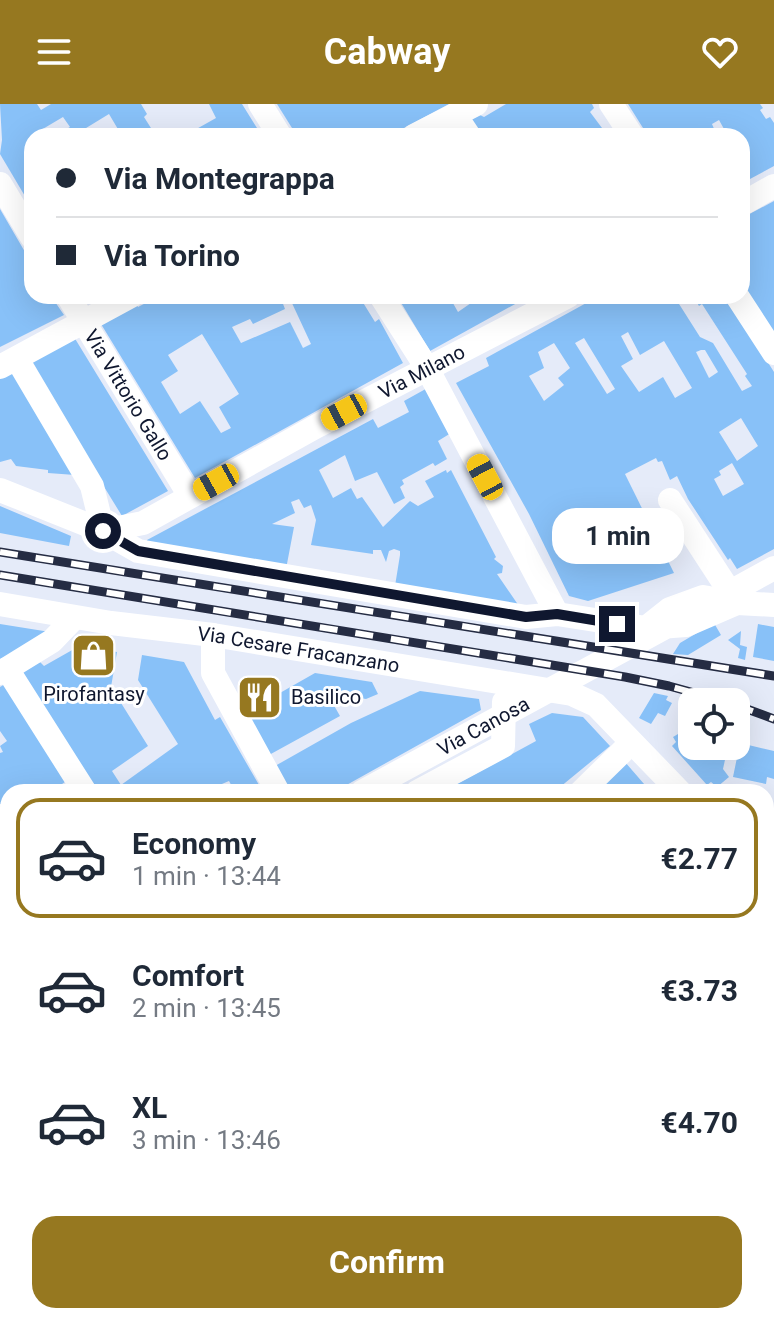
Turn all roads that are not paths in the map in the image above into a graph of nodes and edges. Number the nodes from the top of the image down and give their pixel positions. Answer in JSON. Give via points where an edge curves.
{"nodes":[{"id":1,"x":260,"y":104,"type":"edge"},
{"id":2,"x":611,"y":104,"type":"edge"},
{"id":3,"x":466,"y":109,"type":"edge"},
{"id":4,"x":275,"y":128,"type":"edge"},
{"id":5,"x":431,"y":128,"type":"edge"},
{"id":6,"x":627,"y":128,"type":"edge"},
{"id":7,"x":0,"y":184,"type":"edge"},
{"id":8,"x":774,"y":186,"type":"edge"},
{"id":9,"x":750,"y":200,"type":"edge"},
{"id":10,"x":24,"y":224,"type":"edge"},
{"id":11,"x":73,"y":304,"type":"edge"},
{"id":12,"x":117,"y":304,"type":"edge"},
{"id":13,"x":386,"y":304,"type":"edge"},
{"id":14,"x":529,"y":304,"type":"edge"},
{"id":15,"x":742,"y":304,"type":"edge"},
{"id":16,"x":84,"y":322,"type":"junction"},
{"id":17,"x":774,"y":353,"type":"edge"},
{"id":18,"x":8,"y":363,"type":"edge"},
{"id":19,"x":427,"y":368,"type":"junction"},
{"id":20,"x":0,"y":490,"type":"edge"},
{"id":21,"x":190,"y":496,"type":"junction"},
{"id":22,"x":670,"y":500,"type":"dead end"},
{"id":23,"x":103,"y":531,"type":"junction"},
{"id":24,"x":774,"y":568,"type":"edge"},
{"id":25,"x":737,"y":603,"type":"junction"},
{"id":26,"x":0,"y":604,"type":"edge"},
{"id":27,"x":774,"y":605,"type":"edge"},
{"id":28,"x":557,"y":614,"type":"junction"},
{"id":29,"x":74,"y":618,"type":"junction"},
{"id":30,"x":213,"y":635,"type":"junction"},
{"id":31,"x":3,"y":671,"type":"edge"},
{"id":32,"x":504,"y":682,"type":"junction"},
{"id":33,"x":631,"y":743,"type":"junction"},
{"id":34,"x":80,"y":784,"type":"edge"},
{"id":35,"x":274,"y":784,"type":"edge"},
{"id":36,"x":377,"y":784,"type":"edge"},
{"id":37,"x":432,"y":784,"type":"edge"},
{"id":38,"x":589,"y":784,"type":"edge"},
{"id":39,"x":672,"y":784,"type":"edge"}],
"edges":[{"from":1,"to":4,"type":"street"},
{"from":2,"to":6,"type":"street"},
{"from":3,"to":5,"type":"street"},
{"from":7,"to":10,"type":"street"},
{"from":8,"to":9,"type":"street"},
{"from":11,"to":16,"type":"street","name":"Via Vittorio Gallo"},
{"from":12,"to":16,"type":"street"},
{"from":13,"to":19,"type":"street"},
{"from":14,"to":19,"type":"street","name":"Via Milano"},
{"from":15,"to":17,"type":"street"},
{"from":16,"to":18,"type":"street"},
{"from":16,"to":21,"type":"street","name":"Via Vittorio Gallo"},
{"from":18,"to":23,"type":"street","via":[[92,486]]},
{"from":19,"to":21,"type":"street","name":"Via Milano"},
{"from":19,"to":28,"type":"street"},
{"from":20,"to":23,"type":"street"},
{"from":21,"to":23,"type":"street","name":"Via Milano","via":[[143,523]]},
{"from":22,"to":25,"type":"street"},
{"from":23,"to":28,"type":"street","via":[[138,551],[526,617]]},
{"from":24,"to":36,"type":"street","name":"Via Canosa"},
{"from":25,"to":27,"type":"street"},
{"from":25,"to":28,"type":"street","via":[[703,597],[670,609],[646,628]]},
{"from":26,"to":29,"type":"street","name":"Via Cesare Fracanzano"},
{"from":29,"to":30,"type":"street","name":"Via Cesare Fracanzano"},
{"from":29,"to":31,"type":"street","via":[[52,641]]},
{"from":30,"to":32,"type":"street","name":"Via Cesare Fracanzano"},
{"from":30,"to":35,"type":"street","via":[[213,673]]},
{"from":31,"to":34,"type":"street"},
{"from":32,"to":33,"type":"street","name":"Via Cesare Fracanzano","via":[[572,694],[596,705]]},
{"from":32,"to":37,"type":"street","via":[[503,746]]},
{"from":33,"to":38,"type":"street"},
{"from":33,"to":39,"type":"street"}]}
